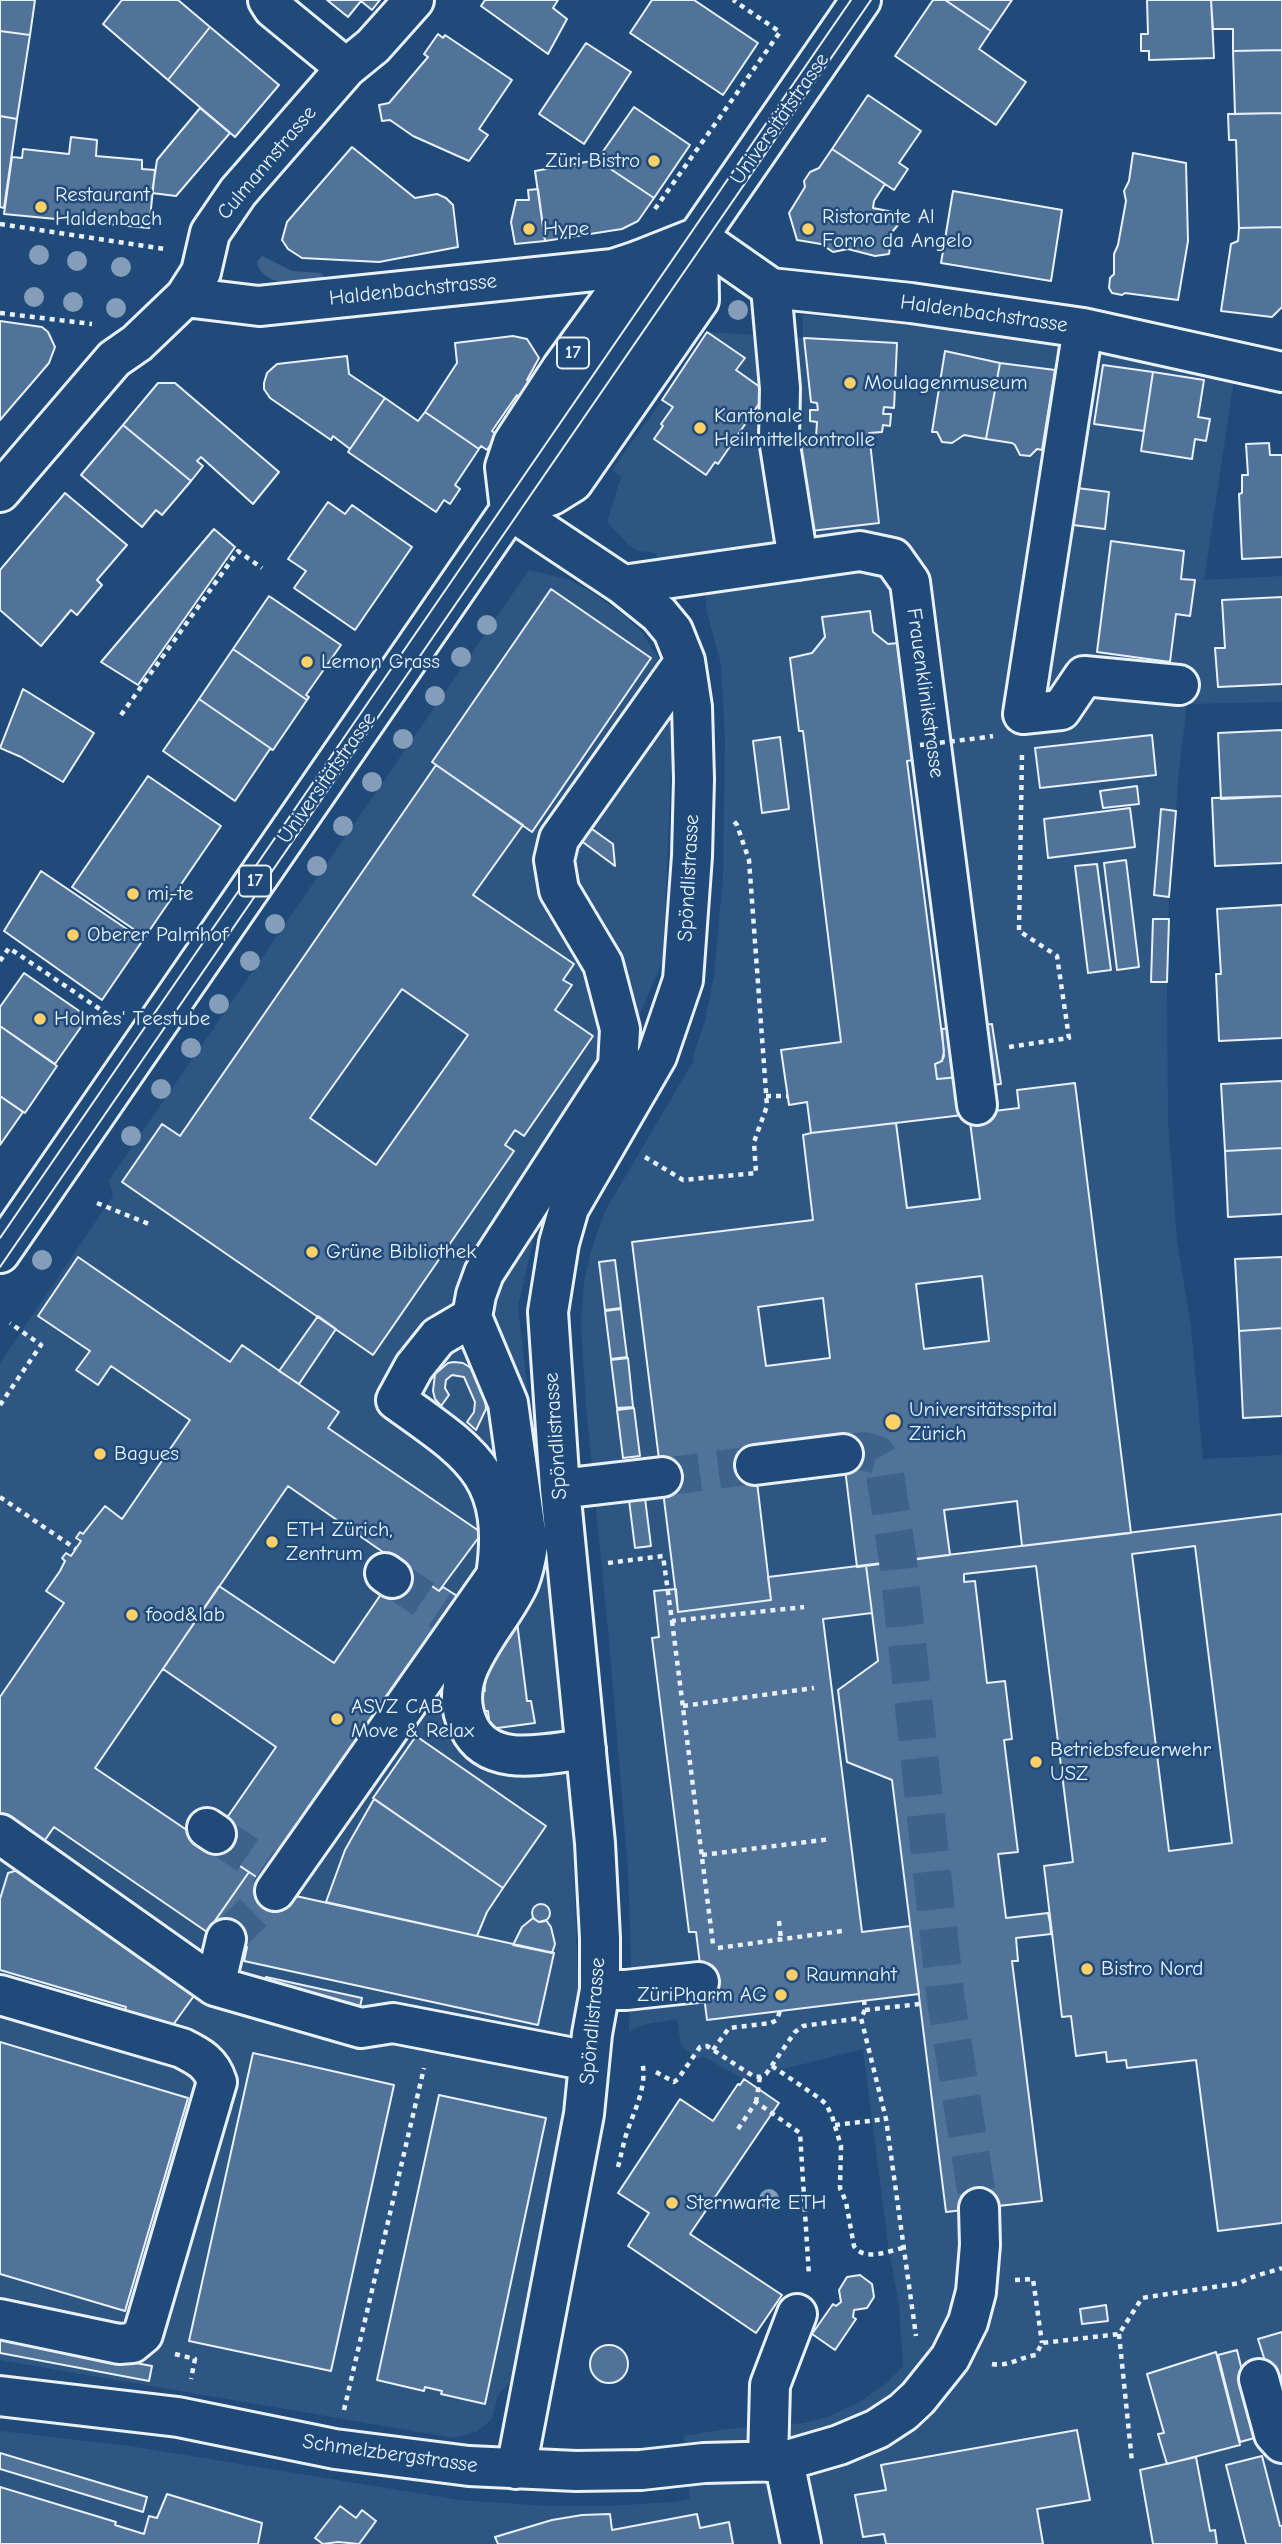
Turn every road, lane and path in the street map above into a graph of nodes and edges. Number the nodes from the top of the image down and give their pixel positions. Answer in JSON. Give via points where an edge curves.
{"nodes":[{"id":1,"x":268,"y":0,"type":"edge"},
{"id":2,"x":414,"y":0,"type":"edge"},
{"id":3,"x":733,"y":0,"type":"edge"},
{"id":4,"x":861,"y":0,"type":"edge"},
{"id":5,"x":346,"y":68,"type":"junction"},
{"id":6,"x":654,"y":211,"type":"dead end"},
{"id":7,"x":0,"y":224,"type":"edge"},
{"id":8,"x":698,"y":237,"type":"junction"},
{"id":9,"x":177,"y":250,"type":"dead end"},
{"id":10,"x":640,"y":260,"type":"junction"},
{"id":11,"x":771,"y":288,"type":"junction"},
{"id":12,"x":185,"y":297,"type":"junction"},
{"id":13,"x":0,"y":313,"type":"edge"},
{"id":14,"x":95,"y":324,"type":"dead end"},
{"id":15,"x":1083,"y":328,"type":"junction"},
{"id":16,"x":1282,"y":372,"type":"edge"},
{"id":17,"x":0,"y":492,"type":"edge"},
{"id":18,"x":510,"y":510,"type":"junction"},
{"id":19,"x":798,"y":560,"type":"junction"},
{"id":20,"x":261,"y":568,"type":"dead end"},
{"id":21,"x":623,"y":585,"type":"junction"},
{"id":22,"x":685,"y":661,"type":"junction"},
{"id":23,"x":1180,"y":685,"type":"dead end"},
{"id":24,"x":1023,"y":714,"type":"junction"},
{"id":25,"x":121,"y":715,"type":"dead end"},
{"id":26,"x":980,"y":738,"type":"dead end"},
{"id":27,"x":919,"y":745,"type":"dead end"},
{"id":28,"x":724,"y":810,"type":"dead end"},
{"id":29,"x":0,"y":961,"type":"edge"},
{"id":30,"x":113,"y":1018,"type":"dead end"},
{"id":31,"x":1020,"y":1045,"type":"dead end"},
{"id":32,"x":766,"y":1096,"type":"junction"},
{"id":33,"x":788,"y":1096,"type":"dead end"},
{"id":34,"x":977,"y":1105,"type":"dead end"},
{"id":35,"x":650,"y":1160,"type":"dead end"},
{"id":36,"x":97,"y":1203,"type":"dead end"},
{"id":37,"x":149,"y":1224,"type":"dead end"},
{"id":38,"x":0,"y":1253,"type":"edge"},
{"id":39,"x":10,"y":1323,"type":"dead end"},
{"id":40,"x":478,"y":1332,"type":"junction"},
{"id":41,"x":0,"y":1405,"type":"edge"},
{"id":42,"x":843,"y":1454,"type":"tunnel mouth"},
{"id":43,"x":755,"y":1465,"type":"tunnel mouth"},
{"id":44,"x":662,"y":1477,"type":"tunnel mouth"},
{"id":45,"x":576,"y":1488,"type":"junction"},
{"id":46,"x":0,"y":1497,"type":"edge"},
{"id":47,"x":76,"y":1549,"type":"dead end"},
{"id":48,"x":605,"y":1563,"type":"dead end"},
{"id":49,"x":804,"y":1607,"type":"dead end"},
{"id":50,"x":672,"y":1621,"type":"junction"},
{"id":51,"x":814,"y":1688,"type":"dead end"},
{"id":52,"x":683,"y":1706,"type":"junction"},
{"id":53,"x":559,"y":1752,"type":"junction"},
{"id":54,"x":0,"y":1835,"type":"edge"},
{"id":55,"x":831,"y":1839,"type":"dead end"},
{"id":56,"x":702,"y":1855,"type":"junction"},
{"id":57,"x":277,"y":1881,"type":"tunnel mouth"},
{"id":58,"x":779,"y":1922,"type":"dead end"},
{"id":59,"x":842,"y":1931,"type":"dead end"},
{"id":60,"x":226,"y":1939,"type":"tunnel mouth"},
{"id":61,"x":781,"y":1939,"type":"junction"},
{"id":62,"x":699,"y":1982,"type":"dead end"},
{"id":63,"x":215,"y":1986,"type":"junction"},
{"id":64,"x":600,"y":1990,"type":"junction"},
{"id":65,"x":0,"y":1995,"type":"edge"},
{"id":66,"x":864,"y":2000,"type":"dead end"},
{"id":67,"x":920,"y":2004,"type":"dead end"},
{"id":68,"x":866,"y":2010,"type":"junction"},
{"id":69,"x":780,"y":2011,"type":"dead end"},
{"id":70,"x":861,"y":2018,"type":"junction"},
{"id":71,"x":591,"y":2047,"type":"junction"},
{"id":72,"x":713,"y":2050,"type":"junction"},
{"id":73,"x":772,"y":2066,"type":"junction"},
{"id":74,"x":424,"y":2068,"type":"dead end"},
{"id":75,"x":656,"y":2072,"type":"dead end"},
{"id":76,"x":760,"y":2077,"type":"junction"},
{"id":77,"x":756,"y":2102,"type":"junction"},
{"id":78,"x":886,"y":2119,"type":"junction"},
{"id":79,"x":835,"y":2125,"type":"junction"},
{"id":80,"x":738,"y":2129,"type":"dead end"},
{"id":81,"x":979,"y":2208,"type":"tunnel mouth"},
{"id":82,"x":903,"y":2248,"type":"junction"},
{"id":83,"x":1282,"y":2268,"type":"edge"},
{"id":84,"x":1008,"y":2281,"type":"dead end"},
{"id":85,"x":797,"y":2314,"type":"joint"},
{"id":86,"x":0,"y":2319,"type":"edge"},
{"id":87,"x":144,"y":2334,"type":"junction"},
{"id":88,"x":1119,"y":2334,"type":"junction"},
{"id":89,"x":917,"y":2340,"type":"dead end"},
{"id":90,"x":1042,"y":2343,"type":"junction"},
{"id":91,"x":1000,"y":2366,"type":"dead end"},
{"id":92,"x":1259,"y":2379,"type":"dead end"},
{"id":93,"x":189,"y":2385,"type":"dead end"},
{"id":94,"x":0,"y":2396,"type":"edge"},
{"id":95,"x":344,"y":2411,"type":"dead end"},
{"id":96,"x":1282,"y":2442,"type":"edge"},
{"id":97,"x":776,"y":2462,"type":"junction"},
{"id":98,"x":1132,"y":2462,"type":"dead end"},
{"id":99,"x":516,"y":2469,"type":"junction"},
{"id":100,"x":801,"y":2544,"type":"edge"}],
"edges":[{"from":1,"to":5,"type":"street"},
{"from":2,"to":5,"type":"street","name":"Culmannstrasse","via":[[373,46]]},
{"from":3,"to":6,"type":"path","via":[[780,32]]},
{"from":4,"to":8,"type":"street","name":"Universitätstrasse"},
{"from":5,"to":12,"type":"street","name":"Culmannstrasse","via":[[237,192],[210,233],[201,272]]},
{"from":7,"to":9,"type":"path"},
{"from":8,"to":10,"type":"street"},
{"from":8,"to":11,"type":"street","name":"Haldenbachstrasse"},
{"from":8,"to":18,"type":"street","via":[[699,300],[573,482]]},
{"from":10,"to":12,"type":"street","name":"Haldenbachstrasse","via":[[613,269],[259,306]]},
{"from":10,"to":18,"type":"street","number":"17","via":[[513,443],[505,467]]},
{"from":11,"to":15,"type":"street","name":"Haldenbachstrasse"},
{"from":11,"to":19,"type":"street","via":[[780,388],[779,439]]},
{"from":12,"to":17,"type":"street","name":"Culmannstrasse","via":[[114,359]]},
{"from":13,"to":14,"type":"path"},
{"from":15,"to":16,"type":"street","name":"Haldenbachstrasse"},
{"from":15,"to":24,"type":"street"},
{"from":18,"to":21,"type":"street","name":"Spöndlistrasse"},
{"from":18,"to":38,"type":"street","name":"Universitätstrasse","number":"17"},
{"from":19,"to":21,"type":"street","name":"Frauenklinikstrasse"},
{"from":19,"to":34,"type":"street","name":"Frauenklinikstrasse","via":[[860,551],[893,558],[910,582]]},
{"from":20,"to":25,"type":"path","via":[[238,551]]},
{"from":21,"to":22,"type":"street","name":"Spöndlistrasse","via":[[673,631]]},
{"from":22,"to":40,"type":"street","via":[[559,839],[554,860],[559,890],[603,964],[620,1029],[618,1066],[484,1273],[476,1295]]},
{"from":22,"to":45,"type":"street","name":"Spöndlistrasse","via":[[694,779],[682,980],[657,1056],[569,1209],[548,1312]]},
{"from":23,"to":24,"type":"street","via":[[1084,676],[1061,710]]},
{"from":24,"to":31,"type":"path","via":[[1019,932],[1056,956],[1069,1038]]},
{"from":26,"to":27,"type":"path","bridge":true},
{"from":28,"to":32,"type":"path","via":[[737,825],[749,860]]},
{"from":29,"to":30,"type":"path","via":[[9,948]]},
{"from":32,"to":33,"type":"path"},
{"from":32,"to":35,"type":"path","via":[[754,1142],[756,1173],[683,1180]]},
{"from":36,"to":37,"type":"path"},
{"from":39,"to":41,"type":"path","via":[[41,1345]]},
{"from":40,"to":53,"type":"street","via":[[508,1403],[527,1546],[519,1583],[464,1680],[464,1718],[483,1745],[499,1753]]},
{"from":40,"to":57,"type":"street","via":[[438,1337],[396,1400],[450,1439],[486,1449],[500,1546],[496,1576],[456,1621]]},
{"from":42,"to":43,"type":"street"},
{"from":44,"to":45,"type":"street"},
{"from":45,"to":53,"type":"street","name":"Spöndlistrasse","via":[[582,1705]]},
{"from":46,"to":47,"type":"path"},
{"from":48,"to":50,"type":"path","via":[[663,1556]]},
{"from":49,"to":50,"type":"path"},
{"from":50,"to":52,"type":"path"},
{"from":51,"to":52,"type":"path"},
{"from":52,"to":56,"type":"path"},
{"from":53,"to":64,"type":"street","name":"Spöndlistrasse","via":[[595,1856]]},
{"from":54,"to":63,"type":"street"},
{"from":55,"to":56,"type":"path"},
{"from":56,"to":61,"type":"path","via":[[713,1948]]},
{"from":58,"to":61,"type":"path"},
{"from":59,"to":61,"type":"path"},
{"from":60,"to":63,"type":"street"},
{"from":62,"to":64,"type":"street"},
{"from":63,"to":71,"type":"street","via":[[361,2028],[393,2023]]},
{"from":64,"to":71,"type":"street","name":"Spöndlistrasse"},
{"from":65,"to":87,"type":"street","via":[[182,2048],[203,2058],[213,2071],[217,2082]]},
{"from":66,"to":68,"type":"path"},
{"from":67,"to":68,"type":"path"},
{"from":68,"to":70,"type":"path"},
{"from":69,"to":72,"type":"path","via":[[771,2023],[729,2028]]},
{"from":70,"to":73,"type":"path","via":[[803,2026]]},
{"from":70,"to":78,"type":"path"},
{"from":71,"to":99,"type":"street","name":"Spöndlistrasse","via":[[584,2114]]},
{"from":72,"to":75,"type":"path","via":[[700,2047],[674,2082]]},
{"from":72,"to":76,"type":"path"},
{"from":73,"to":76,"type":"path"},
{"from":73,"to":79,"type":"path","via":[[826,2104]]},
{"from":74,"to":95,"type":"path"},
{"from":76,"to":77,"type":"path"},
{"from":77,"to":80,"type":"path"},
{"from":77,"to":85,"type":"path","via":[[800,2133],[810,2267]]},
{"from":78,"to":79,"type":"path"},
{"from":78,"to":82,"type":"path"},
{"from":79,"to":82,"type":"path","via":[[841,2146],[840,2188],[854,2246],[866,2255]]},
{"from":81,"to":97,"type":"street","via":[[976,2292],[968,2322],[950,2358],[918,2398],[877,2430]]},
{"from":82,"to":89,"type":"path"},
{"from":83,"to":88,"type":"path","via":[[1240,2283],[1142,2298]]},
{"from":84,"to":90,"type":"path","via":[[1034,2279]]},
{"from":85,"to":97,"type":"street","via":[[770,2385]]},
{"from":86,"to":87,"type":"street","via":[[119,2344],[132,2343]]},
{"from":87,"to":93,"type":"path","via":[[156,2350],[195,2359]]},
{"from":88,"to":90,"type":"path"},
{"from":88,"to":98,"type":"path"},
{"from":90,"to":91,"type":"path","via":[[1036,2355]]},
{"from":92,"to":96,"type":"street","via":[[1274,2434]]},
{"from":94,"to":99,"type":"street","name":"Schmelzbergstrasse","via":[[177,2417],[335,2449]]},
{"from":97,"to":99,"type":"street","name":"Schmelzbergstrasse","via":[[641,2470]]},
{"from":97,"to":100,"type":"street"}]}
